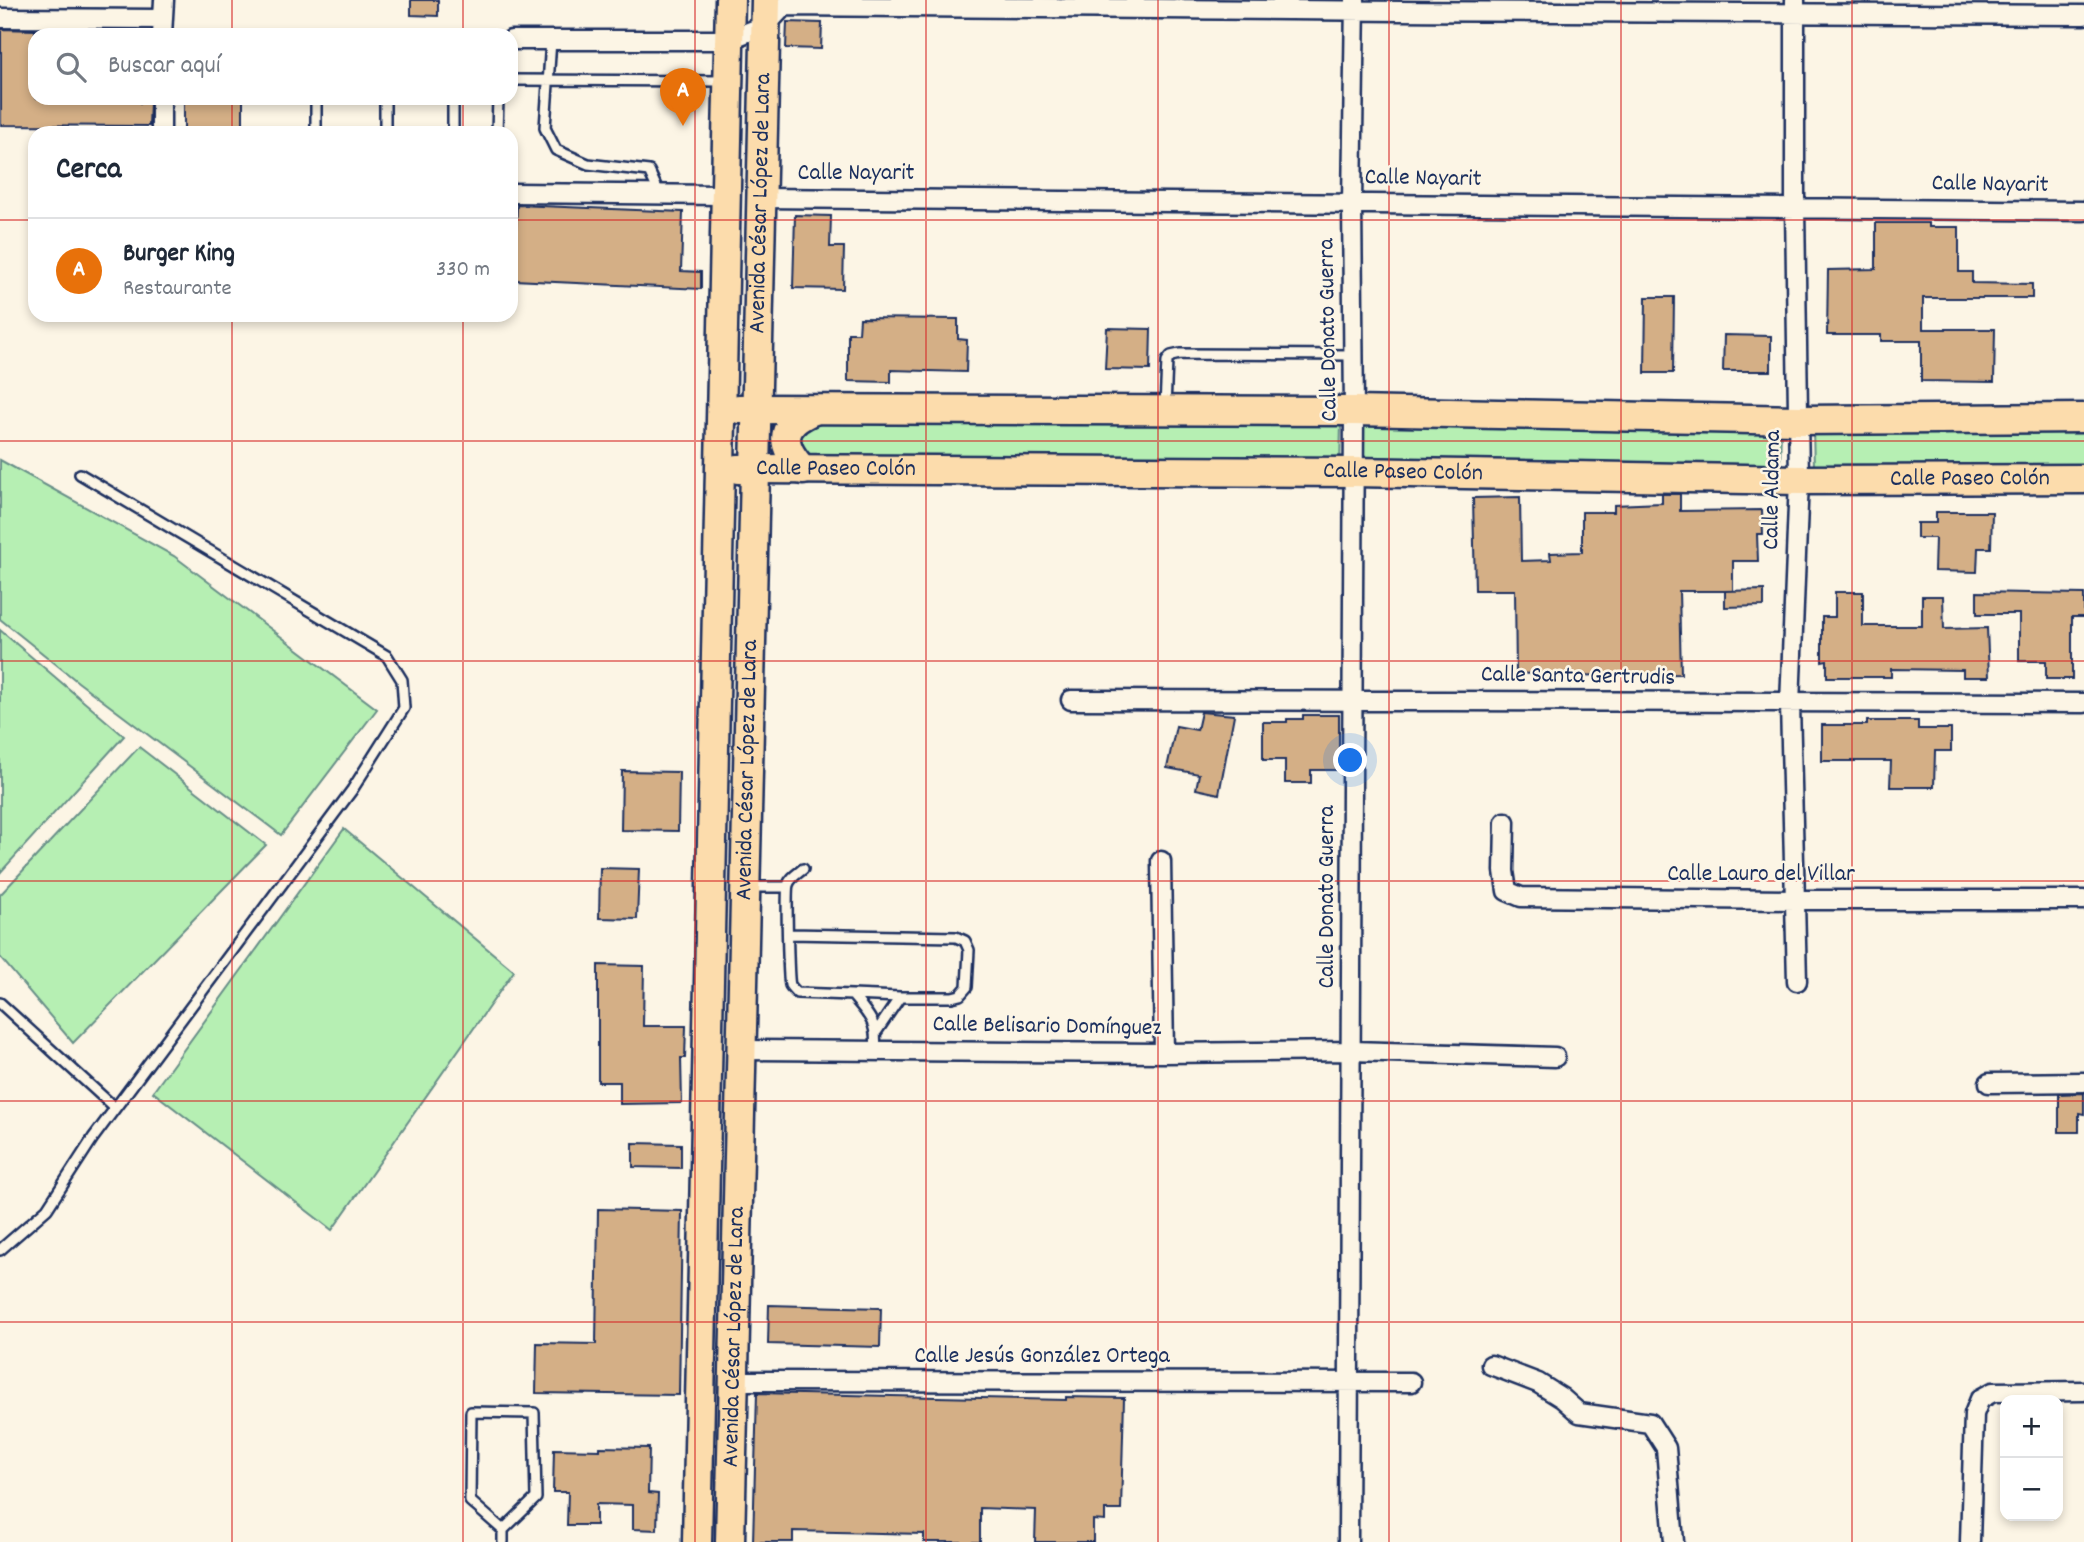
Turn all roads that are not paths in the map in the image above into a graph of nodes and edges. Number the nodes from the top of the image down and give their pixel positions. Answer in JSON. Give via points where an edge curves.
{"nodes":[{"id":1,"x":164,"y":0,"type":"edge"},
{"id":2,"x":730,"y":0,"type":"edge"},
{"id":3,"x":1355,"y":5,"type":"edge"},
{"id":4,"x":1795,"y":8,"type":"edge"},
{"id":5,"x":766,"y":12,"type":"edge"},
{"id":6,"x":2084,"y":15,"type":"edge"},
{"id":7,"x":0,"y":18,"type":"edge"},
{"id":8,"x":162,"y":27,"type":"edge"},
{"id":9,"x":518,"y":40,"type":"edge"},
{"id":10,"x":551,"y":40,"type":"junction"},
{"id":11,"x":729,"y":40,"type":"junction"},
{"id":12,"x":548,"y":78,"type":"junction"},
{"id":13,"x":518,"y":80,"type":"edge"},
{"id":14,"x":728,"y":81,"type":"junction"},
{"id":15,"x":161,"y":105,"type":"edge"},
{"id":16,"x":316,"y":105,"type":"edge"},
{"id":17,"x":385,"y":105,"type":"edge"},
{"id":18,"x":453,"y":105,"type":"edge"},
{"id":19,"x":498,"y":105,"type":"edge"},
{"id":20,"x":161,"y":126,"type":"edge"},
{"id":21,"x":316,"y":126,"type":"edge"},
{"id":22,"x":385,"y":126,"type":"edge"},
{"id":23,"x":453,"y":126,"type":"edge"},
{"id":24,"x":497,"y":126,"type":"edge"},
{"id":25,"x":518,"y":193,"type":"edge"},
{"id":26,"x":660,"y":195,"type":"junction"},
{"id":27,"x":724,"y":195,"type":"junction"},
{"id":28,"x":761,"y":198,"type":"junction"},
{"id":29,"x":1352,"y":203,"type":"junction"},
{"id":30,"x":1795,"y":207,"type":"junction"},
{"id":31,"x":2084,"y":211,"type":"edge"},
{"id":32,"x":1354,"y":355,"type":"junction"},
{"id":33,"x":722,"y":409,"type":"junction"},
{"id":34,"x":757,"y":409,"type":"junction"},
{"id":35,"x":814,"y":410,"type":"junction"},
{"id":36,"x":1354,"y":411,"type":"junction"},
{"id":37,"x":1165,"y":412,"type":"junction"},
{"id":38,"x":2084,"y":418,"type":"edge"},
{"id":39,"x":1799,"y":420,"type":"junction"},
{"id":40,"x":721,"y":468,"type":"junction"},
{"id":41,"x":756,"y":469,"type":"junction"},
{"id":42,"x":803,"y":470,"type":"junction"},
{"id":43,"x":1354,"y":472,"type":"junction"},
{"id":44,"x":80,"y":474,"type":"dead end"},
{"id":45,"x":2084,"y":479,"type":"edge"},
{"id":46,"x":1799,"y":480,"type":"junction"},
{"id":47,"x":1071,"y":700,"type":"dead end"},
{"id":48,"x":1352,"y":700,"type":"junction"},
{"id":49,"x":1790,"y":704,"type":"junction"},
{"id":50,"x":2084,"y":704,"type":"edge"},
{"id":51,"x":1505,"y":822,"type":"dead end"},
{"id":52,"x":1161,"y":861,"type":"dead end"},
{"id":53,"x":803,"y":869,"type":"dead end"},
{"id":54,"x":746,"y":887,"type":"junction"},
{"id":55,"x":787,"y":887,"type":"junction"},
{"id":56,"x":1796,"y":900,"type":"junction"},
{"id":57,"x":2084,"y":900,"type":"edge"},
{"id":58,"x":789,"y":934,"type":"junction"},
{"id":59,"x":1797,"y":981,"type":"dead end"},
{"id":60,"x":852,"y":995,"type":"junction"},
{"id":61,"x":900,"y":997,"type":"junction"},
{"id":62,"x":0,"y":1003,"type":"edge"},
{"id":63,"x":877,"y":1031,"type":"junction"},
{"id":64,"x":742,"y":1050,"type":"junction"},
{"id":65,"x":875,"y":1050,"type":"junction"},
{"id":66,"x":1352,"y":1051,"type":"junction"},
{"id":67,"x":1164,"y":1053,"type":"junction"},
{"id":68,"x":1555,"y":1057,"type":"dead end"},
{"id":69,"x":2084,"y":1082,"type":"edge"},
{"id":70,"x":1989,"y":1083,"type":"dead end"},
{"id":71,"x":115,"y":1108,"type":"junction"},
{"id":72,"x":0,"y":1251,"type":"edge"},
{"id":73,"x":1491,"y":1365,"type":"dead end"},
{"id":74,"x":734,"y":1381,"type":"junction"},
{"id":75,"x":1350,"y":1382,"type":"junction"},
{"id":76,"x":1411,"y":1382,"type":"dead end"},
{"id":77,"x":2084,"y":1391,"type":"edge"},
{"id":78,"x":503,"y":1530,"type":"junction"},
{"id":79,"x":503,"y":1542,"type":"edge"},
{"id":80,"x":697,"y":1542,"type":"edge"},
{"id":81,"x":730,"y":1542,"type":"edge"},
{"id":82,"x":1348,"y":1542,"type":"edge"},
{"id":83,"x":1674,"y":1542,"type":"edge"},
{"id":84,"x":1970,"y":1542,"type":"edge"}],
"edges":[{"from":1,"to":8,"type":"street"},
{"from":2,"to":11,"type":"main road","name":"Avenida César López de Lara"},
{"from":3,"to":4,"type":"street"},
{"from":3,"to":5,"type":"street","via":[[784,6]]},
{"from":3,"to":29,"type":"street","name":"Calle Donato Guerra"},
{"from":4,"to":6,"type":"street"},
{"from":4,"to":30,"type":"street","name":"Calle Aldama"},
{"from":5,"to":11,"type":"street"},
{"from":5,"to":28,"type":"main road","name":"Avenida César López de Lara"},
{"from":7,"to":8,"type":"street"},
{"from":9,"to":10,"type":"street"},
{"from":10,"to":11,"type":"street"},
{"from":10,"to":12,"type":"lane"},
{"from":11,"to":14,"type":"main road","name":"Avenida César López de Lara"},
{"from":12,"to":13,"type":"lane"},
{"from":12,"to":14,"type":"lane"},
{"from":12,"to":26,"type":"lane","via":[[545,128],[556,150],[588,164],[649,171]]},
{"from":14,"to":27,"type":"main road","name":"Avenida César López de Lara"},
{"from":15,"to":20,"type":"street"},
{"from":16,"to":21,"type":"lane"},
{"from":17,"to":22,"type":"lane"},
{"from":18,"to":23,"type":"lane"},
{"from":19,"to":24,"type":"lane"},
{"from":25,"to":26,"type":"street"},
{"from":26,"to":27,"type":"street"},
{"from":27,"to":33,"type":"main road","name":"Avenida César López de Lara"},
{"from":28,"to":29,"type":"street","name":"Calle Nayarit"},
{"from":28,"to":34,"type":"main road","name":"Avenida César López de Lara"},
{"from":29,"to":30,"type":"street","name":"Calle Nayarit"},
{"from":29,"to":32,"type":"street","name":"Calle Donato Guerra"},
{"from":30,"to":31,"type":"street","name":"Calle Nayarit"},
{"from":30,"to":39,"type":"street","name":"Calle Aldama"},
{"from":32,"to":36,"type":"street","name":"Calle Donato Guerra"},
{"from":32,"to":37,"type":"lane","via":[[1171,356]]},
{"from":33,"to":34,"type":"main road"},
{"from":33,"to":40,"type":"main road","name":"Avenida César López de Lara"},
{"from":34,"to":35,"type":"main road"},
{"from":34,"to":41,"type":"main road","name":"Avenida César López de Lara"},
{"from":35,"to":37,"type":"main road"},
{"from":35,"to":42,"type":"main road","via":[[794,421],[786,432],[789,454]]},
{"from":36,"to":37,"type":"main road"},
{"from":36,"to":39,"type":"main road"},
{"from":36,"to":43,"type":"street","name":"Calle Donato Guerra"},
{"from":38,"to":39,"type":"main road"},
{"from":39,"to":46,"type":"street","name":"Calle Aldama"},
{"from":40,"to":41,"type":"main road","name":"Calle Paseo Colón"},
{"from":40,"to":80,"type":"main road","name":"Avenida César López de Lara"},
{"from":41,"to":42,"type":"main road","name":"Calle Paseo Colón"},
{"from":41,"to":54,"type":"main road","name":"Avenida César López de Lara"},
{"from":42,"to":43,"type":"main road","name":"Calle Paseo Colón"},
{"from":43,"to":46,"type":"main road","name":"Calle Paseo Colón"},
{"from":43,"to":48,"type":"street","name":"Calle Donato Guerra"},
{"from":44,"to":71,"type":"lane","via":[[387,656],[402,680],[404,708],[352,790]]},
{"from":45,"to":46,"type":"main road","name":"Calle Paseo Colón"},
{"from":46,"to":49,"type":"street","name":"Calle Aldama"},
{"from":47,"to":48,"type":"street","name":"Calle Santa Gertrudis"},
{"from":48,"to":49,"type":"street","name":"Calle Santa Gertrudis"},
{"from":48,"to":66,"type":"street","name":"Calle Donato Guerra"},
{"from":49,"to":50,"type":"street","name":"Calle Santa Gertrudis"},
{"from":49,"to":56,"type":"street","name":"Calle Aldama"},
{"from":51,"to":56,"type":"street","name":"Calle Lauro del Villar","via":[[1507,891],[1521,897]]},
{"from":52,"to":67,"type":"street"},
{"from":53,"to":55,"type":"lane"},
{"from":54,"to":55,"type":"lane"},
{"from":54,"to":64,"type":"main road","name":"Avenida César López de Lara"},
{"from":55,"to":58,"type":"lane"},
{"from":56,"to":57,"type":"street","name":"Calle Lauro del Villar"},
{"from":56,"to":59,"type":"street","name":"Calle Aldama"},
{"from":58,"to":60,"type":"lane","via":[[788,971],[797,993]]},
{"from":58,"to":61,"type":"lane","via":[[956,937],[965,942],[969,950],[967,987],[960,995]]},
{"from":60,"to":61,"type":"lane"},
{"from":60,"to":63,"type":"lane"},
{"from":61,"to":63,"type":"lane"},
{"from":62,"to":71,"type":"lane"},
{"from":63,"to":65,"type":"lane"},
{"from":64,"to":65,"type":"street","name":"Calle Belisario Domínguez"},
{"from":64,"to":74,"type":"main road","name":"Avenida César López de Lara"},
{"from":65,"to":67,"type":"street","name":"Calle Belisario Domínguez"},
{"from":66,"to":67,"type":"street","name":"Calle Belisario Domínguez"},
{"from":66,"to":68,"type":"street","name":"Calle Belisario Domínguez"},
{"from":66,"to":75,"type":"street","name":"Calle Donato Guerra"},
{"from":69,"to":70,"type":"street"},
{"from":71,"to":72,"type":"lane","via":[[47,1209]]},
{"from":73,"to":83,"type":"street","via":[[1538,1383],[1579,1413],[1650,1423],[1666,1448]]},
{"from":74,"to":75,"type":"street","name":"Calle Jesús González Ortega"},
{"from":74,"to":81,"type":"main road","name":"Avenida César López de Lara"},
{"from":75,"to":76,"type":"street","name":"Calle Jesús González Ortega"},
{"from":75,"to":82,"type":"street","name":"Calle Donato Guerra"},
{"from":77,"to":84,"type":"street","via":[[1993,1392],[1980,1399],[1974,1414]]},
{"from":78,"to":78,"type":"lane","via":[[470,1501],[471,1412],[534,1413],[536,1498]]},
{"from":78,"to":79,"type":"lane"}]}
